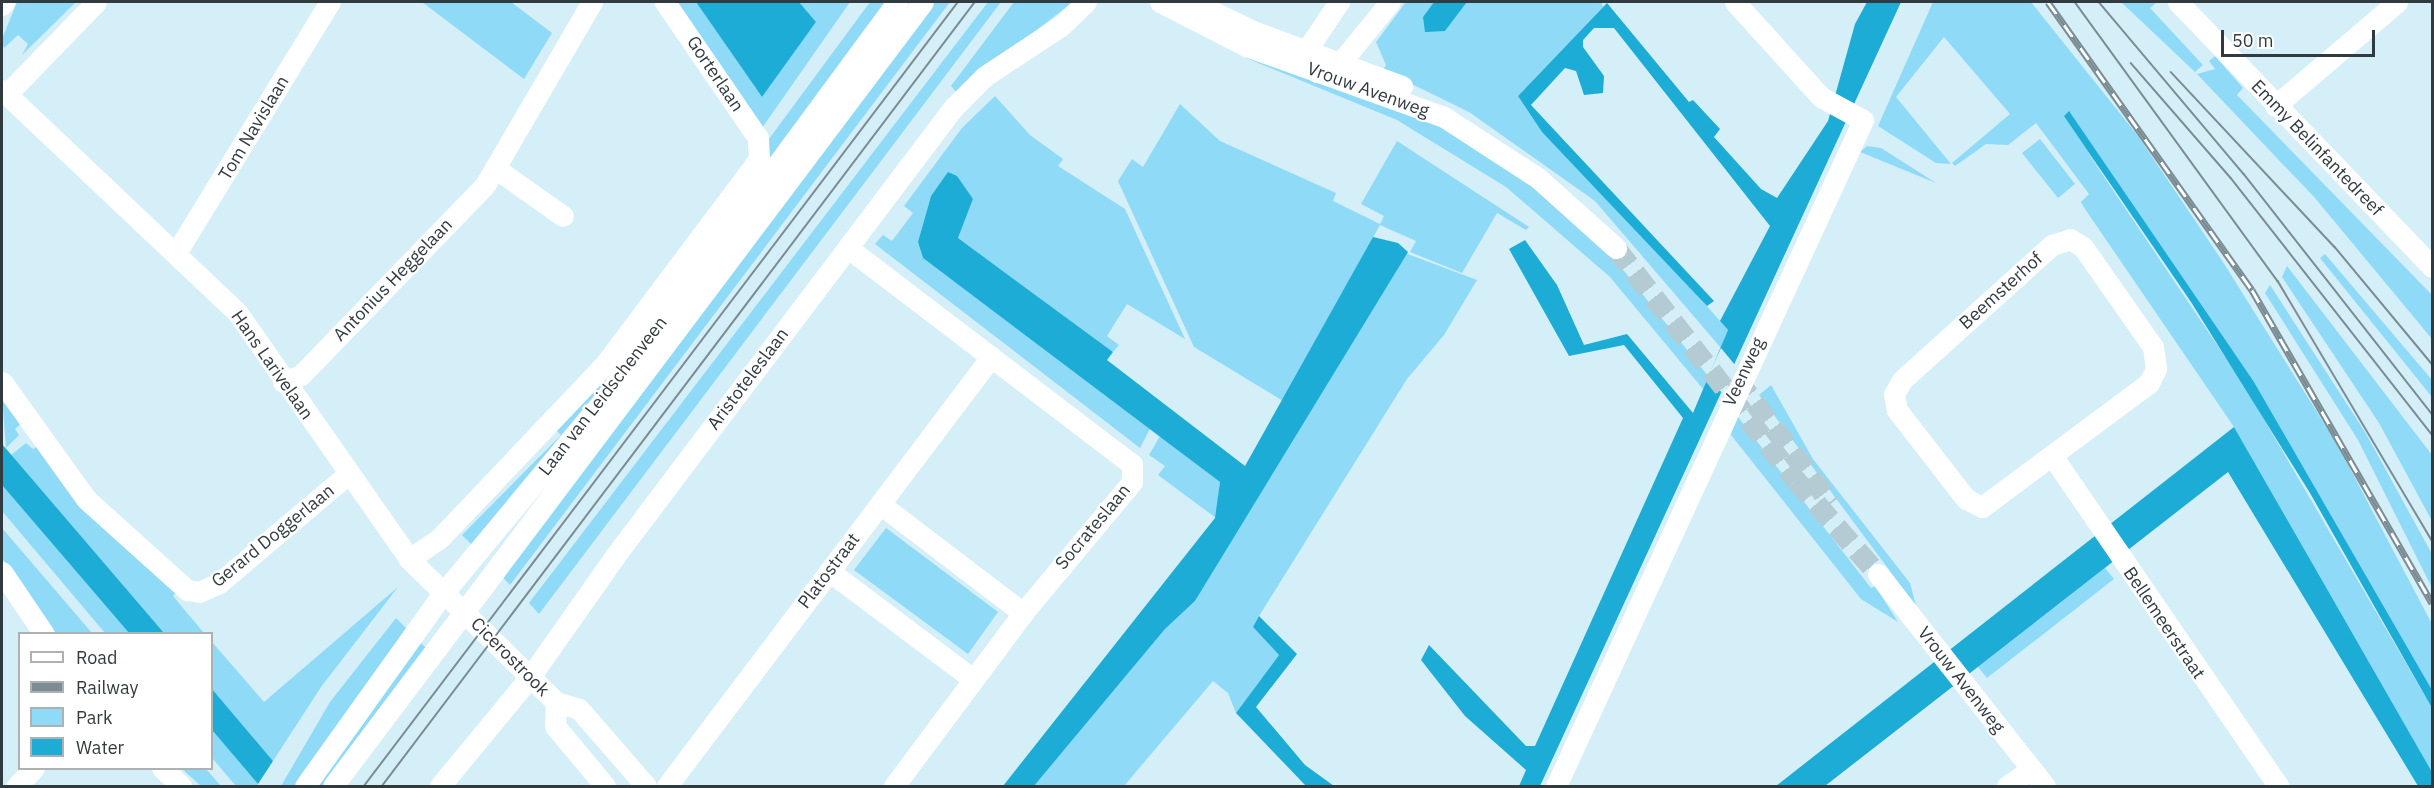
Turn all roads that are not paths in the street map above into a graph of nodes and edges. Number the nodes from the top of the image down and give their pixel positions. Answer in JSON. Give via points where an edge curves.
{"nodes":[{"id":1,"x":96,"y":2,"type":"edge"},
{"id":2,"x":330,"y":2,"type":"edge"},
{"id":3,"x":592,"y":2,"type":"edge"},
{"id":4,"x":665,"y":2,"type":"edge"},
{"id":5,"x":897,"y":2,"type":"edge"},
{"id":6,"x":924,"y":2,"type":"edge"},
{"id":7,"x":1086,"y":2,"type":"edge"},
{"id":8,"x":1160,"y":2,"type":"edge"},
{"id":9,"x":1193,"y":2,"type":"edge"},
{"id":10,"x":1340,"y":2,"type":"edge"},
{"id":11,"x":1390,"y":2,"type":"edge"},
{"id":12,"x":1735,"y":2,"type":"edge"},
{"id":13,"x":2178,"y":2,"type":"edge"},
{"id":14,"x":2397,"y":2,"type":"edge"},
{"id":15,"x":1306,"y":51,"type":"junction"},
{"id":16,"x":1341,"y":62,"type":"junction"},
{"id":17,"x":1317,"y":72,"type":"junction"},
{"id":18,"x":4,"y":93,"type":"edge"},
{"id":19,"x":2275,"y":106,"type":"junction"},
{"id":20,"x":495,"y":168,"type":"junction"},
{"id":21,"x":562,"y":216,"type":"dead end"},
{"id":22,"x":848,"y":248,"type":"junction"},
{"id":23,"x":176,"y":253,"type":"junction"},
{"id":24,"x":2433,"y":267,"type":"edge"},
{"id":25,"x":991,"y":357,"type":"junction"},
{"id":26,"x":2,"y":382,"type":"edge"},
{"id":27,"x":283,"y":382,"type":"junction"},
{"id":28,"x":2053,"y":457,"type":"junction"},
{"id":29,"x":348,"y":474,"type":"junction"},
{"id":30,"x":880,"y":504,"type":"junction"},
{"id":31,"x":409,"y":559,"type":"junction"},
{"id":32,"x":829,"y":571,"type":"junction"},
{"id":33,"x":2,"y":572,"type":"edge"},
{"id":34,"x":1878,"y":574,"type":"tunnel mouth"},
{"id":35,"x":444,"y":592,"type":"junction"},
{"id":36,"x":464,"y":612,"type":"junction"},
{"id":37,"x":1023,"y":613,"type":"junction"},
{"id":38,"x":43,"y":632,"type":"edge"},
{"id":39,"x":530,"y":677,"type":"junction"},
{"id":40,"x":973,"y":679,"type":"junction"},
{"id":41,"x":556,"y":702,"type":"junction"},
{"id":42,"x":2031,"y":769,"type":"junction"},
{"id":43,"x":32,"y":770,"type":"edge"},
{"id":44,"x":164,"y":770,"type":"edge"},
{"id":45,"x":17,"y":786,"type":"edge"},
{"id":46,"x":181,"y":786,"type":"edge"},
{"id":47,"x":305,"y":786,"type":"edge"},
{"id":48,"x":333,"y":786,"type":"edge"},
{"id":49,"x":440,"y":786,"type":"edge"},
{"id":50,"x":605,"y":786,"type":"edge"},
{"id":51,"x":646,"y":786,"type":"edge"},
{"id":52,"x":667,"y":786,"type":"edge"},
{"id":53,"x":894,"y":786,"type":"edge"},
{"id":54,"x":1556,"y":786,"type":"edge"},
{"id":55,"x":2007,"y":786,"type":"edge"},
{"id":56,"x":2044,"y":786,"type":"edge"},
{"id":57,"x":2278,"y":786,"type":"edge"}],
"edges":[{"from":1,"to":18,"type":"street"},
{"from":2,"to":23,"type":"street","name":"Tom Navislaan"},
{"from":3,"to":20,"type":"street","name":"Antonius Heggelaan"},
{"from":4,"to":31,"type":"street","name":"Gorterlaan","via":[[761,148],[747,178],[605,364],[439,539]]},
{"from":5,"to":35,"type":"street","name":"Laan van Leidschenveen","via":[[602,402]]},
{"from":6,"to":36,"type":"street","name":"Laan van Leidschenveen"},
{"from":7,"to":22,"type":"street","name":"Aristoteleslaan","via":[[1062,26],[985,76],[953,108]]},
{"from":8,"to":17,"type":"street","name":"Vrouw Avenweg","via":[[1246,46]]},
{"from":9,"to":15,"type":"street","name":"Vrouw Avenweg"},
{"from":10,"to":15,"type":"street"},
{"from":11,"to":16,"type":"street"},
{"from":12,"to":54,"type":"street","name":"Veenweg","via":[[1821,97],[1863,120]]},
{"from":13,"to":19,"type":"street","name":"Emmy Belinfantedreef"},
{"from":14,"to":19,"type":"street"},
{"from":15,"to":16,"type":"street","name":"Vrouw Avenweg"},
{"from":15,"to":17,"type":"street"},
{"from":16,"to":17,"type":"street"},
{"from":16,"to":17,"type":"street","name":"Vrouw Avenweg","via":[[1450,108],[1495,136],[1561,182],[1622,246],[1538,178],[1444,117]]},
{"from":18,"to":23,"type":"street","name":"Hans Larivelaan"},
{"from":19,"to":24,"type":"street","name":"Emmy Belinfantedreef"},
{"from":20,"to":21,"type":"street"},
{"from":20,"to":27,"type":"street","name":"Antonius Heggelaan","via":[[301,375]]},
{"from":22,"to":25,"type":"street","name":"Socrateslaan"},
{"from":22,"to":39,"type":"street","name":"Aristoteleslaan","via":[[615,556]]},
{"from":23,"to":27,"type":"street","name":"Hans Larivelaan","via":[[237,312]]},
{"from":25,"to":30,"type":"street","name":"Platostraat"},
{"from":25,"to":37,"type":"street","name":"Socrateslaan","via":[[1132,464],[1132,482]]},
{"from":26,"to":29,"type":"street","name":"Gerard Doggerlaan","via":[[86,499],[187,590],[199,592],[219,583]]},
{"from":27,"to":29,"type":"street","name":"Hans Larivelaan"},
{"from":28,"to":28,"type":"street","name":"Beemsterhof","via":[[1982,507],[1966,499],[1904,419],[1894,394],[1902,380],[2052,245],[2070,240],[2083,247],[2157,359],[2149,383]]},
{"from":28,"to":57,"type":"street","name":"Bellemeerstraat"},
{"from":29,"to":31,"type":"street","name":"Hans Larivelaan"},
{"from":30,"to":32,"type":"street","name":"Platostraat"},
{"from":30,"to":37,"type":"street"},
{"from":31,"to":35,"type":"street","name":"Hans Larivelaan"},
{"from":32,"to":40,"type":"street"},
{"from":32,"to":52,"type":"street","name":"Platostraat"},
{"from":33,"to":38,"type":"street"},
{"from":34,"to":42,"type":"street","name":"Vrouw Avenweg"},
{"from":35,"to":36,"type":"street","name":"Hans Larivelaan"},
{"from":35,"to":47,"type":"street","name":"Laan van Leidschenveen"},
{"from":36,"to":39,"type":"street","name":"Cicerostrook"},
{"from":36,"to":48,"type":"street","name":"Laan van Leidschenveen"},
{"from":37,"to":40,"type":"street","name":"Socrateslaan"},
{"from":39,"to":41,"type":"street","name":"Cicerostrook"},
{"from":39,"to":49,"type":"street","name":"Aristoteleslaan"},
{"from":40,"to":53,"type":"street","name":"Socrateslaan"},
{"from":41,"to":50,"type":"street","name":"Cicerostrook","via":[[555,726]]},
{"from":41,"to":51,"type":"street","name":"Cicerostrook","via":[[579,709]]},
{"from":42,"to":55,"type":"street"},
{"from":42,"to":56,"type":"street","name":"Vrouw Avenweg"},
{"from":43,"to":45,"type":"street"},
{"from":44,"to":46,"type":"street"}]}
